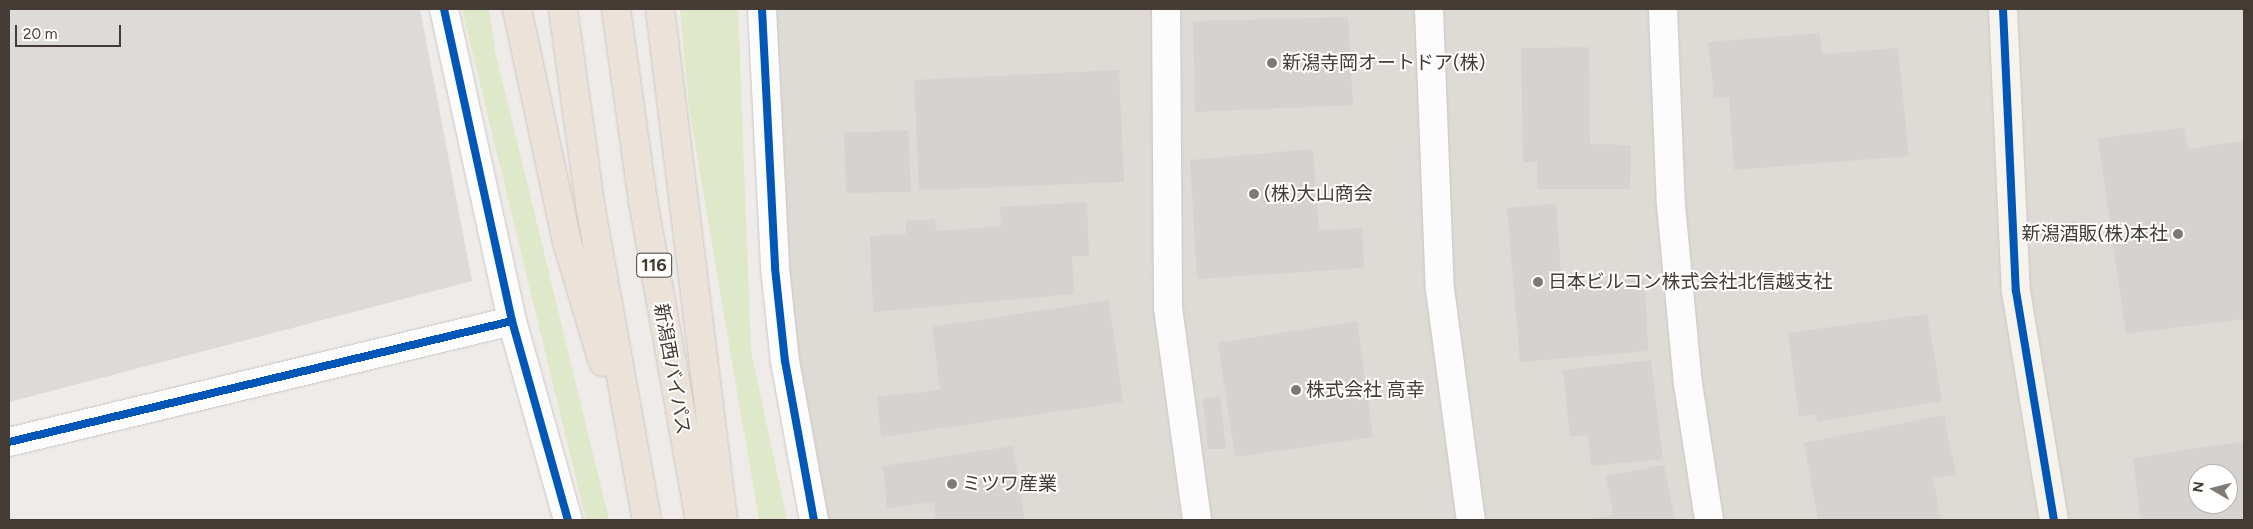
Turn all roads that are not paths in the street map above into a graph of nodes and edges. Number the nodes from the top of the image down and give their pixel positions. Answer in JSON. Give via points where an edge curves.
{"nodes":[{"id":1,"x":444,"y":9,"type":"edge"},
{"id":2,"x":517,"y":9,"type":"edge"},
{"id":3,"x":563,"y":9,"type":"edge"},
{"id":4,"x":616,"y":9,"type":"edge"},
{"id":5,"x":660,"y":9,"type":"edge"},
{"id":6,"x":762,"y":9,"type":"edge"},
{"id":7,"x":1166,"y":9,"type":"edge"},
{"id":8,"x":1429,"y":9,"type":"edge"},
{"id":9,"x":1663,"y":9,"type":"edge"},
{"id":10,"x":2003,"y":9,"type":"edge"},
{"id":11,"x":512,"y":321,"type":"junction"},
{"id":12,"x":9,"y":442,"type":"edge"},
{"id":13,"x":641,"y":488,"type":"junction"},
{"id":14,"x":568,"y":520,"type":"edge"},
{"id":15,"x":648,"y":520,"type":"edge"},
{"id":16,"x":700,"y":520,"type":"edge"},
{"id":17,"x":724,"y":520,"type":"edge"},
{"id":18,"x":814,"y":520,"type":"edge"},
{"id":19,"x":1196,"y":520,"type":"edge"},
{"id":20,"x":1471,"y":520,"type":"edge"},
{"id":21,"x":1709,"y":520,"type":"edge"},
{"id":22,"x":2054,"y":520,"type":"edge"}],
"edges":[{"from":1,"to":11,"type":"street"},
{"from":2,"to":13,"type":"highway","via":[[567,242]]},
{"from":3,"to":13,"type":"highway","via":[[591,210]]},
{"from":4,"to":16,"type":"highway","name":"新潟西バイパス","number":"116","via":[[643,201]]},
{"from":5,"to":17,"type":"highway"},
{"from":6,"to":18,"type":"street","via":[[775,268],[785,361]]},
{"from":7,"to":19,"type":"street","via":[[1168,308]]},
{"from":8,"to":20,"type":"street","via":[[1440,289]]},
{"from":9,"to":21,"type":"street","via":[[1670,205],[1688,384]]},
{"from":10,"to":22,"type":"street","via":[[2016,291]]},
{"from":11,"to":12,"type":"street"},
{"from":11,"to":14,"type":"street"},
{"from":13,"to":15,"type":"highway"}]}
